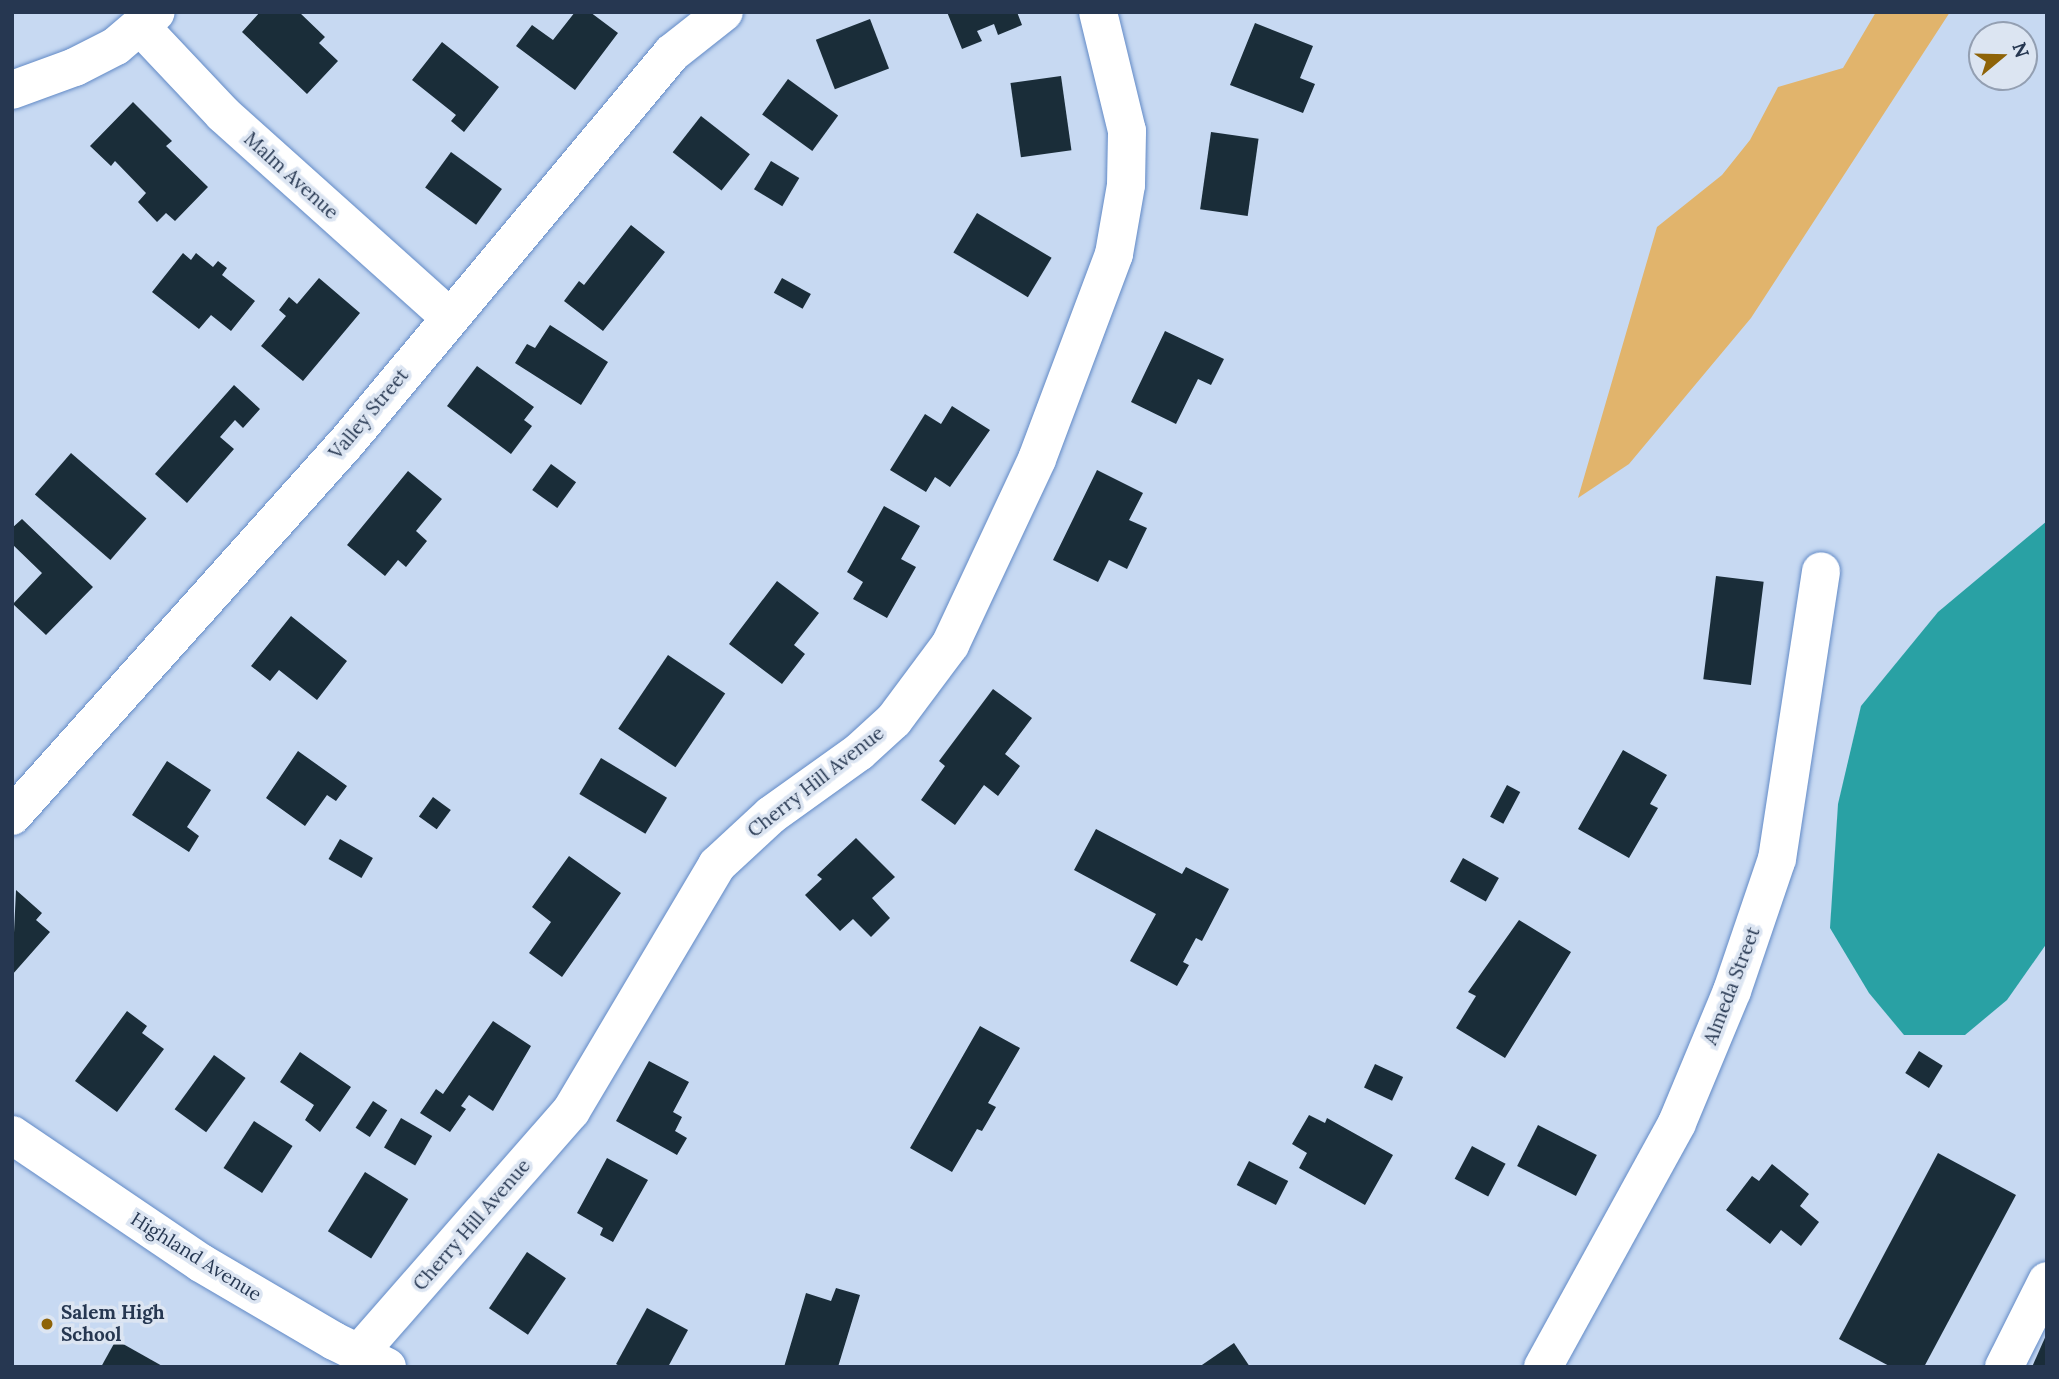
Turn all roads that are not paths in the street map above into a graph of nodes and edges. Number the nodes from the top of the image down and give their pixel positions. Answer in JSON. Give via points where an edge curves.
{"nodes":[{"id":1,"x":724,"y":12,"type":"edge"},
{"id":2,"x":1098,"y":12,"type":"edge"},
{"id":3,"x":148,"y":19,"type":"edge"},
{"id":4,"x":12,"y":89,"type":"edge"},
{"id":5,"x":449,"y":317,"type":"junction"},
{"id":6,"x":1821,"y":571,"type":"dead end"},
{"id":7,"x":12,"y":816,"type":"edge"},
{"id":8,"x":12,"y":1135,"type":"edge"},
{"id":9,"x":2047,"y":1281,"type":"edge"},
{"id":10,"x":373,"y":1360,"type":"edge"},
{"id":11,"x":1543,"y":1367,"type":"edge"},
{"id":12,"x":2004,"y":1367,"type":"edge"}],
"edges":[{"from":1,"to":5,"type":"street","name":"Valley Street","via":[[672,52]]},
{"from":2,"to":10,"type":"street","name":"Cherry Hill Avenue","via":[[1126,131],[1126,185],[1114,254],[1037,459],[950,645],[894,720],[859,752],[771,815],[718,865],[571,1111]]},
{"from":3,"to":4,"type":"street","via":[[75,67]]},
{"from":3,"to":5,"type":"street","name":"Malm Avenue","via":[[223,114]]},
{"from":5,"to":7,"type":"street","name":"Valley Street","via":[[347,442]]},
{"from":6,"to":11,"type":"street","name":"Almeda Street","via":[[1777,859],[1732,991],[1677,1123]]},
{"from":8,"to":10,"type":"street","name":"Highland Avenue","via":[[201,1263]]},
{"from":9,"to":12,"type":"street"}]}
